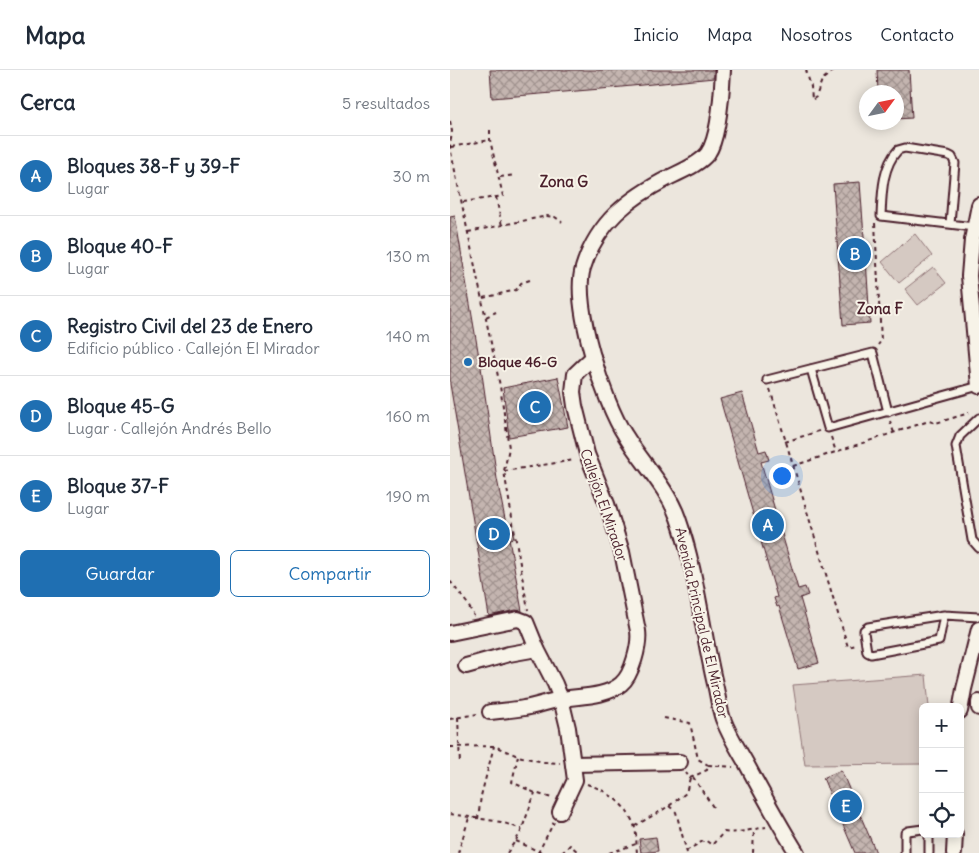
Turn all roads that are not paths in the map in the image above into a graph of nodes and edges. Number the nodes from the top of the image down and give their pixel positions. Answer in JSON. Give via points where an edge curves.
{"nodes":[{"id":1,"x":723,"y":70,"type":"edge"},
{"id":2,"x":979,"y":205,"type":"edge"},
{"id":3,"x":950,"y":224,"type":"junction"},
{"id":4,"x":974,"y":226,"type":"junction"},
{"id":5,"x":593,"y":357,"type":"junction"},
{"id":6,"x":811,"y":369,"type":"junction"},
{"id":7,"x":767,"y":380,"type":"road end"},
{"id":8,"x":979,"y":386,"type":"edge"},
{"id":9,"x":888,"y":412,"type":"junction"},
{"id":10,"x":979,"y":418,"type":"edge"},
{"id":11,"x":979,"y":548,"type":"edge"},
{"id":12,"x":944,"y":615,"type":"junction"},
{"id":13,"x":979,"y":617,"type":"edge"},
{"id":14,"x":979,"y":629,"type":"edge"},
{"id":15,"x":450,"y":633,"type":"edge"},
{"id":16,"x":537,"y":649,"type":"junction"},
{"id":17,"x":466,"y":666,"type":"dead end"},
{"id":18,"x":561,"y":699,"type":"junction"},
{"id":19,"x":979,"y":702,"type":"edge"},
{"id":20,"x":961,"y":703,"type":"edge"},
{"id":21,"x":979,"y":708,"type":"edge"},
{"id":22,"x":490,"y":712,"type":"road end"},
{"id":23,"x":680,"y":762,"type":"dead end"},
{"id":24,"x":573,"y":764,"type":"junction"},
{"id":25,"x":562,"y":806,"type":"road end"},
{"id":26,"x":919,"y":830,"type":"edge"},
{"id":27,"x":929,"y":838,"type":"edge"},
{"id":28,"x":955,"y":838,"type":"edge"},
{"id":29,"x":797,"y":853,"type":"edge"},
{"id":30,"x":905,"y":853,"type":"edge"},
{"id":31,"x":929,"y":853,"type":"edge"},
{"id":32,"x":954,"y":853,"type":"edge"}],
"edges":[{"from":1,"to":5,"type":"street","name":"Avenida Principal de El Mirador","via":[[716,126],[707,154],[622,207],[611,217],[591,249],[580,282]]},
{"from":2,"to":4,"type":"street"},
{"from":3,"to":3,"type":"lane","via":[[882,216],[887,167],[898,150],[905,148],[952,157],[955,163]]},
{"from":3,"to":4,"type":"lane"},
{"from":4,"to":8,"type":"street","via":[[969,276]]},
{"from":5,"to":18,"type":"street","name":"Callejón El Mirador","via":[[575,374],[574,399],[582,440],[622,552],[639,640],[627,677],[619,686],[597,694]]},
{"from":5,"to":29,"type":"street","name":"Avenida Principal de El Mirador","via":[[615,419],[656,478],[678,517],[723,719]]},
{"from":6,"to":7,"type":"lane"},
{"from":6,"to":9,"type":"lane","via":[[828,428]]},
{"from":6,"to":9,"type":"lane","via":[[873,353]]},
{"from":8,"to":9,"type":"lane"},
{"from":10,"to":11,"type":"lane","via":[[960,436],[956,446],[972,540]]},
{"from":12,"to":12,"type":"lane","via":[[937,642],[868,652],[864,630],[868,627]]},
{"from":12,"to":13,"type":"lane"},
{"from":14,"to":20,"type":"street"},
{"from":15,"to":16,"type":"street","via":[[518,619],[526,623]]},
{"from":16,"to":17,"type":"street"},
{"from":16,"to":18,"type":"street"},
{"from":18,"to":22,"type":"street"},
{"from":18,"to":24,"type":"street"},
{"from":19,"to":21,"type":"street"},
{"from":23,"to":24,"type":"street"},
{"from":24,"to":25,"type":"street","via":[[575,780]]},
{"from":26,"to":30,"type":"lane","via":[[905,833]]},
{"from":27,"to":31,"type":"lane"},
{"from":28,"to":32,"type":"street"}]}
